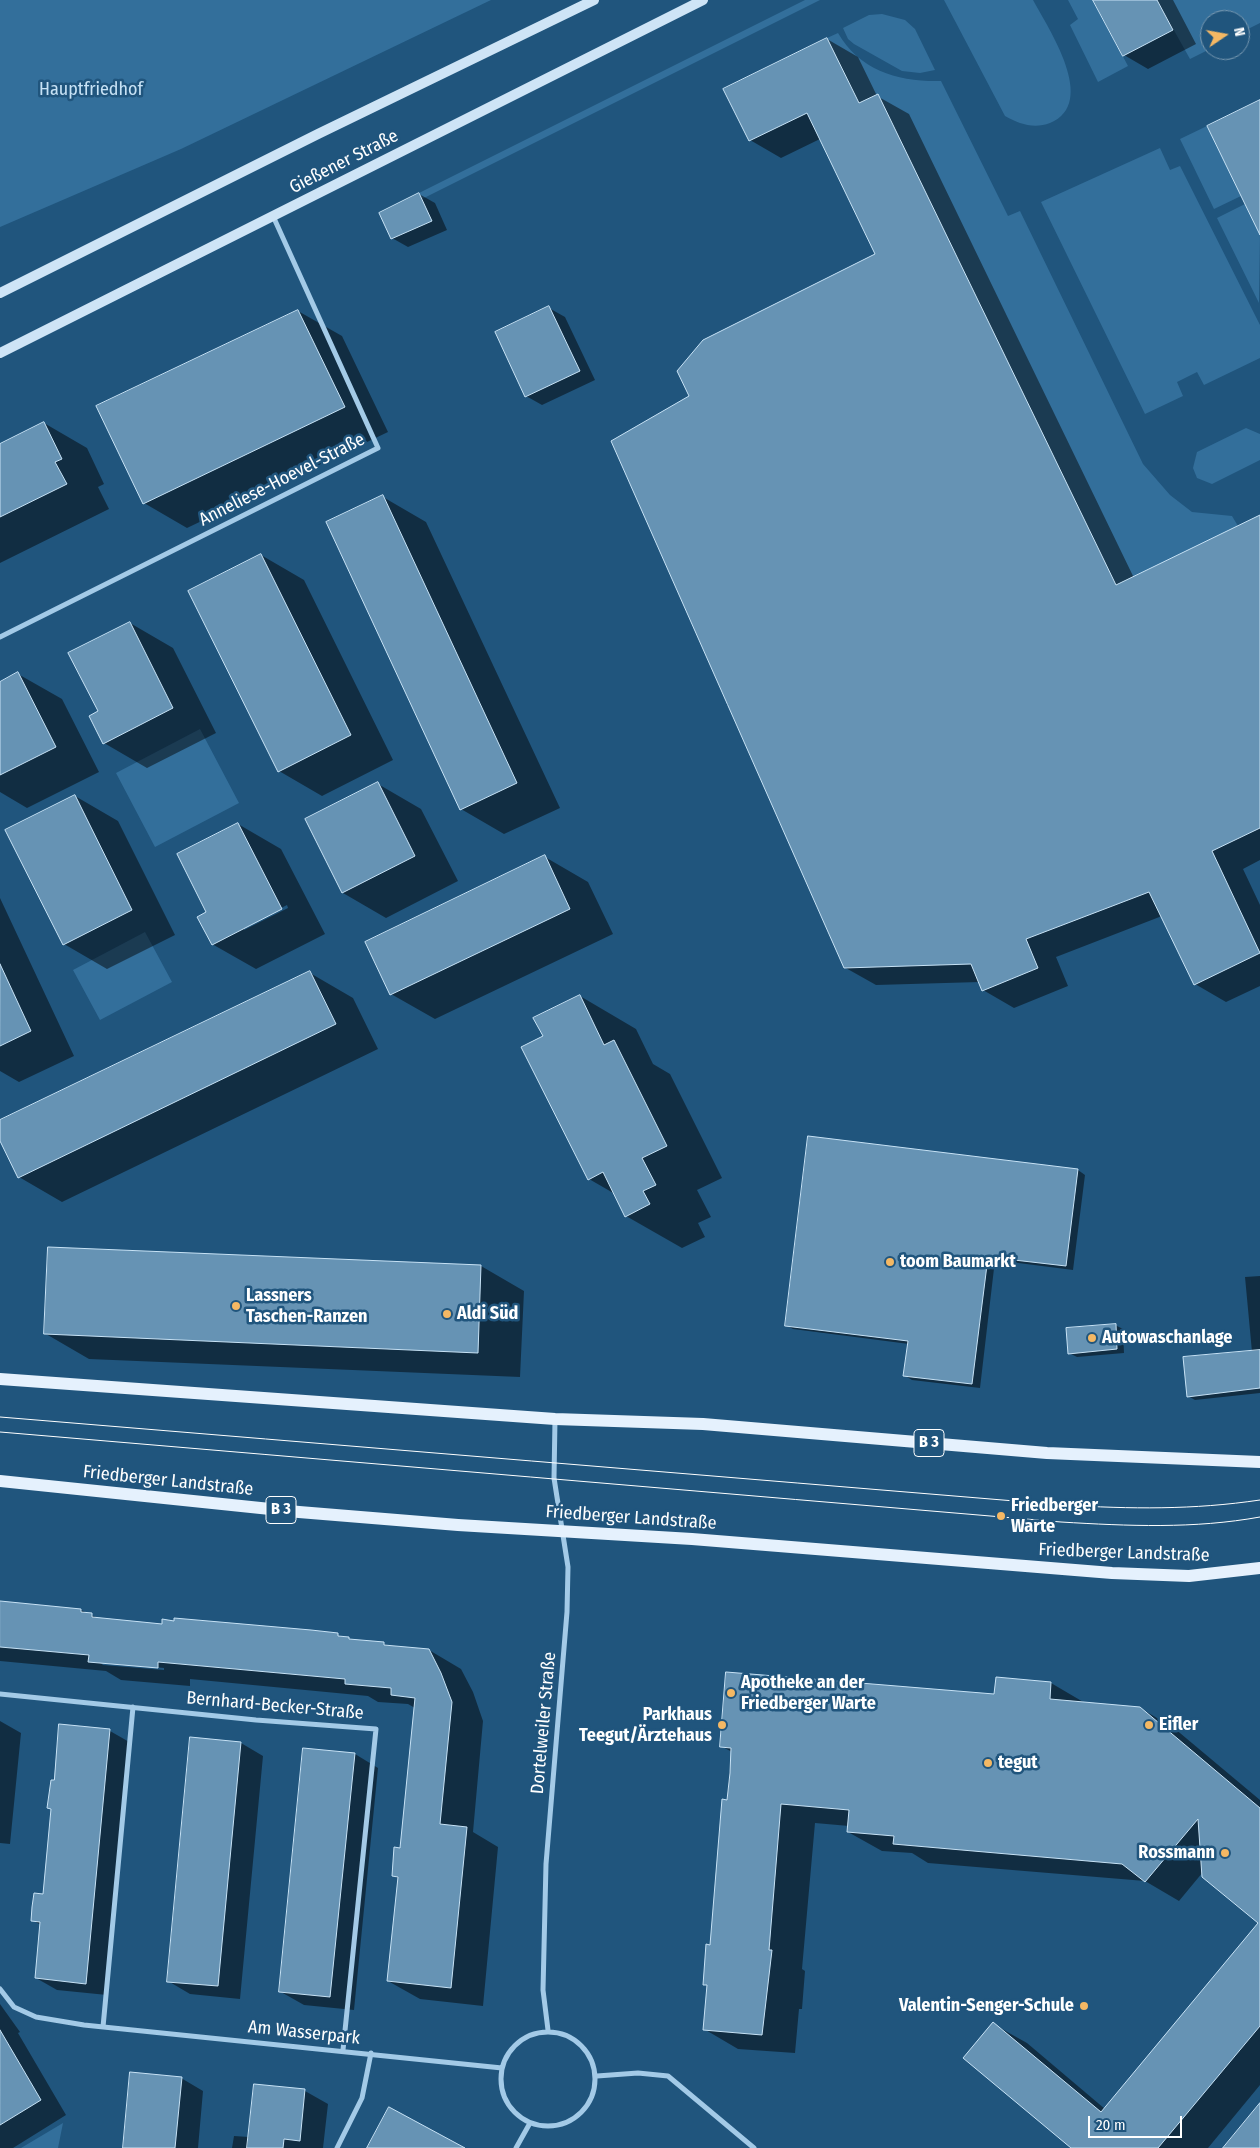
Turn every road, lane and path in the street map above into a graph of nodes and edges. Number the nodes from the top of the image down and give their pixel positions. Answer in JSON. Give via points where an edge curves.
{"nodes":[{"id":1,"x":594,"y":0,"type":"edge"},
{"id":2,"x":703,"y":0,"type":"edge"},
{"id":3,"x":273,"y":216,"type":"junction"},
{"id":4,"x":0,"y":293,"type":"edge"},
{"id":5,"x":0,"y":353,"type":"edge"},
{"id":6,"x":0,"y":638,"type":"edge"},
{"id":7,"x":0,"y":1379,"type":"edge"},
{"id":8,"x":555,"y":1420,"type":"junction"},
{"id":9,"x":1260,"y":1462,"type":"edge"},
{"id":10,"x":0,"y":1481,"type":"edge"},
{"id":11,"x":562,"y":1531,"type":"junction"},
{"id":12,"x":1260,"y":1568,"type":"edge"},
{"id":13,"x":0,"y":1694,"type":"edge"},
{"id":14,"x":133,"y":1707,"type":"junction"},
{"id":15,"x":0,"y":1989,"type":"edge"},
{"id":16,"x":104,"y":2026,"type":"junction"},
{"id":17,"x":548,"y":2030,"type":"junction"},
{"id":18,"x":343,"y":2050,"type":"junction"},
{"id":19,"x":371,"y":2053,"type":"junction"},
{"id":20,"x":502,"y":2068,"type":"junction"},
{"id":21,"x":597,"y":2076,"type":"junction"},
{"id":22,"x":530,"y":2123,"type":"junction"},
{"id":23,"x":337,"y":2148,"type":"edge"},
{"id":24,"x":516,"y":2148,"type":"edge"},
{"id":25,"x":754,"y":2148,"type":"edge"}],
"edges":[{"from":1,"to":4,"type":"main road","name":"Gießener Straße"},
{"from":2,"to":3,"type":"main road","name":"Gießener Straße"},
{"from":3,"to":5,"type":"main road","name":"Gießener Straße"},
{"from":3,"to":6,"type":"street","name":"Anneliese-Hoevel-Straße","via":[[378,448]]},
{"from":7,"to":8,"type":"main road","number":"B 3"},
{"from":8,"to":9,"type":"main road","number":"B 3","via":[[703,1424],[1038,1453]]},
{"from":8,"to":11,"type":"street","name":"Dortelweiler Straße","via":[[553,1463]]},
{"from":10,"to":11,"type":"main road","name":"Friedberger Landstraße","number":"B 3","via":[[299,1512]]},
{"from":11,"to":12,"type":"main road","name":"Friedberger Landstraße","number":"B 3","via":[[1112,1574],[1188,1576]]},
{"from":11,"to":17,"type":"street","name":"Dortelweiler Straße","via":[[568,1567],[567,1612],[546,1864],[543,1990]]},
{"from":13,"to":14,"type":"street","name":"Bernhard-Becker-Straße"},
{"from":14,"to":16,"type":"street"},
{"from":14,"to":18,"type":"street","name":"Bernhard-Becker-Straße","via":[[376,1729]]},
{"from":15,"to":16,"type":"street","name":"Am Wasserpark","via":[[14,2007],[36,2018]]},
{"from":16,"to":18,"type":"street","name":"Am Wasserpark"},
{"from":17,"to":20,"type":"street","via":[[524,2037],[504,2059]]},
{"from":17,"to":21,"type":"street","via":[[570,2035],[591,2057]]},
{"from":18,"to":19,"type":"street","name":"Am Wasserpark"},
{"from":19,"to":20,"type":"street","name":"Am Wasserpark"},
{"from":19,"to":23,"type":"street","via":[[362,2098]]},
{"from":20,"to":22,"type":"street","via":[[509,2106]]},
{"from":21,"to":22,"type":"street","via":[[590,2102],[577,2117],[554,2127]]},
{"from":21,"to":25,"type":"street","via":[[638,2073],[668,2076]]},
{"from":22,"to":24,"type":"street"}]}
